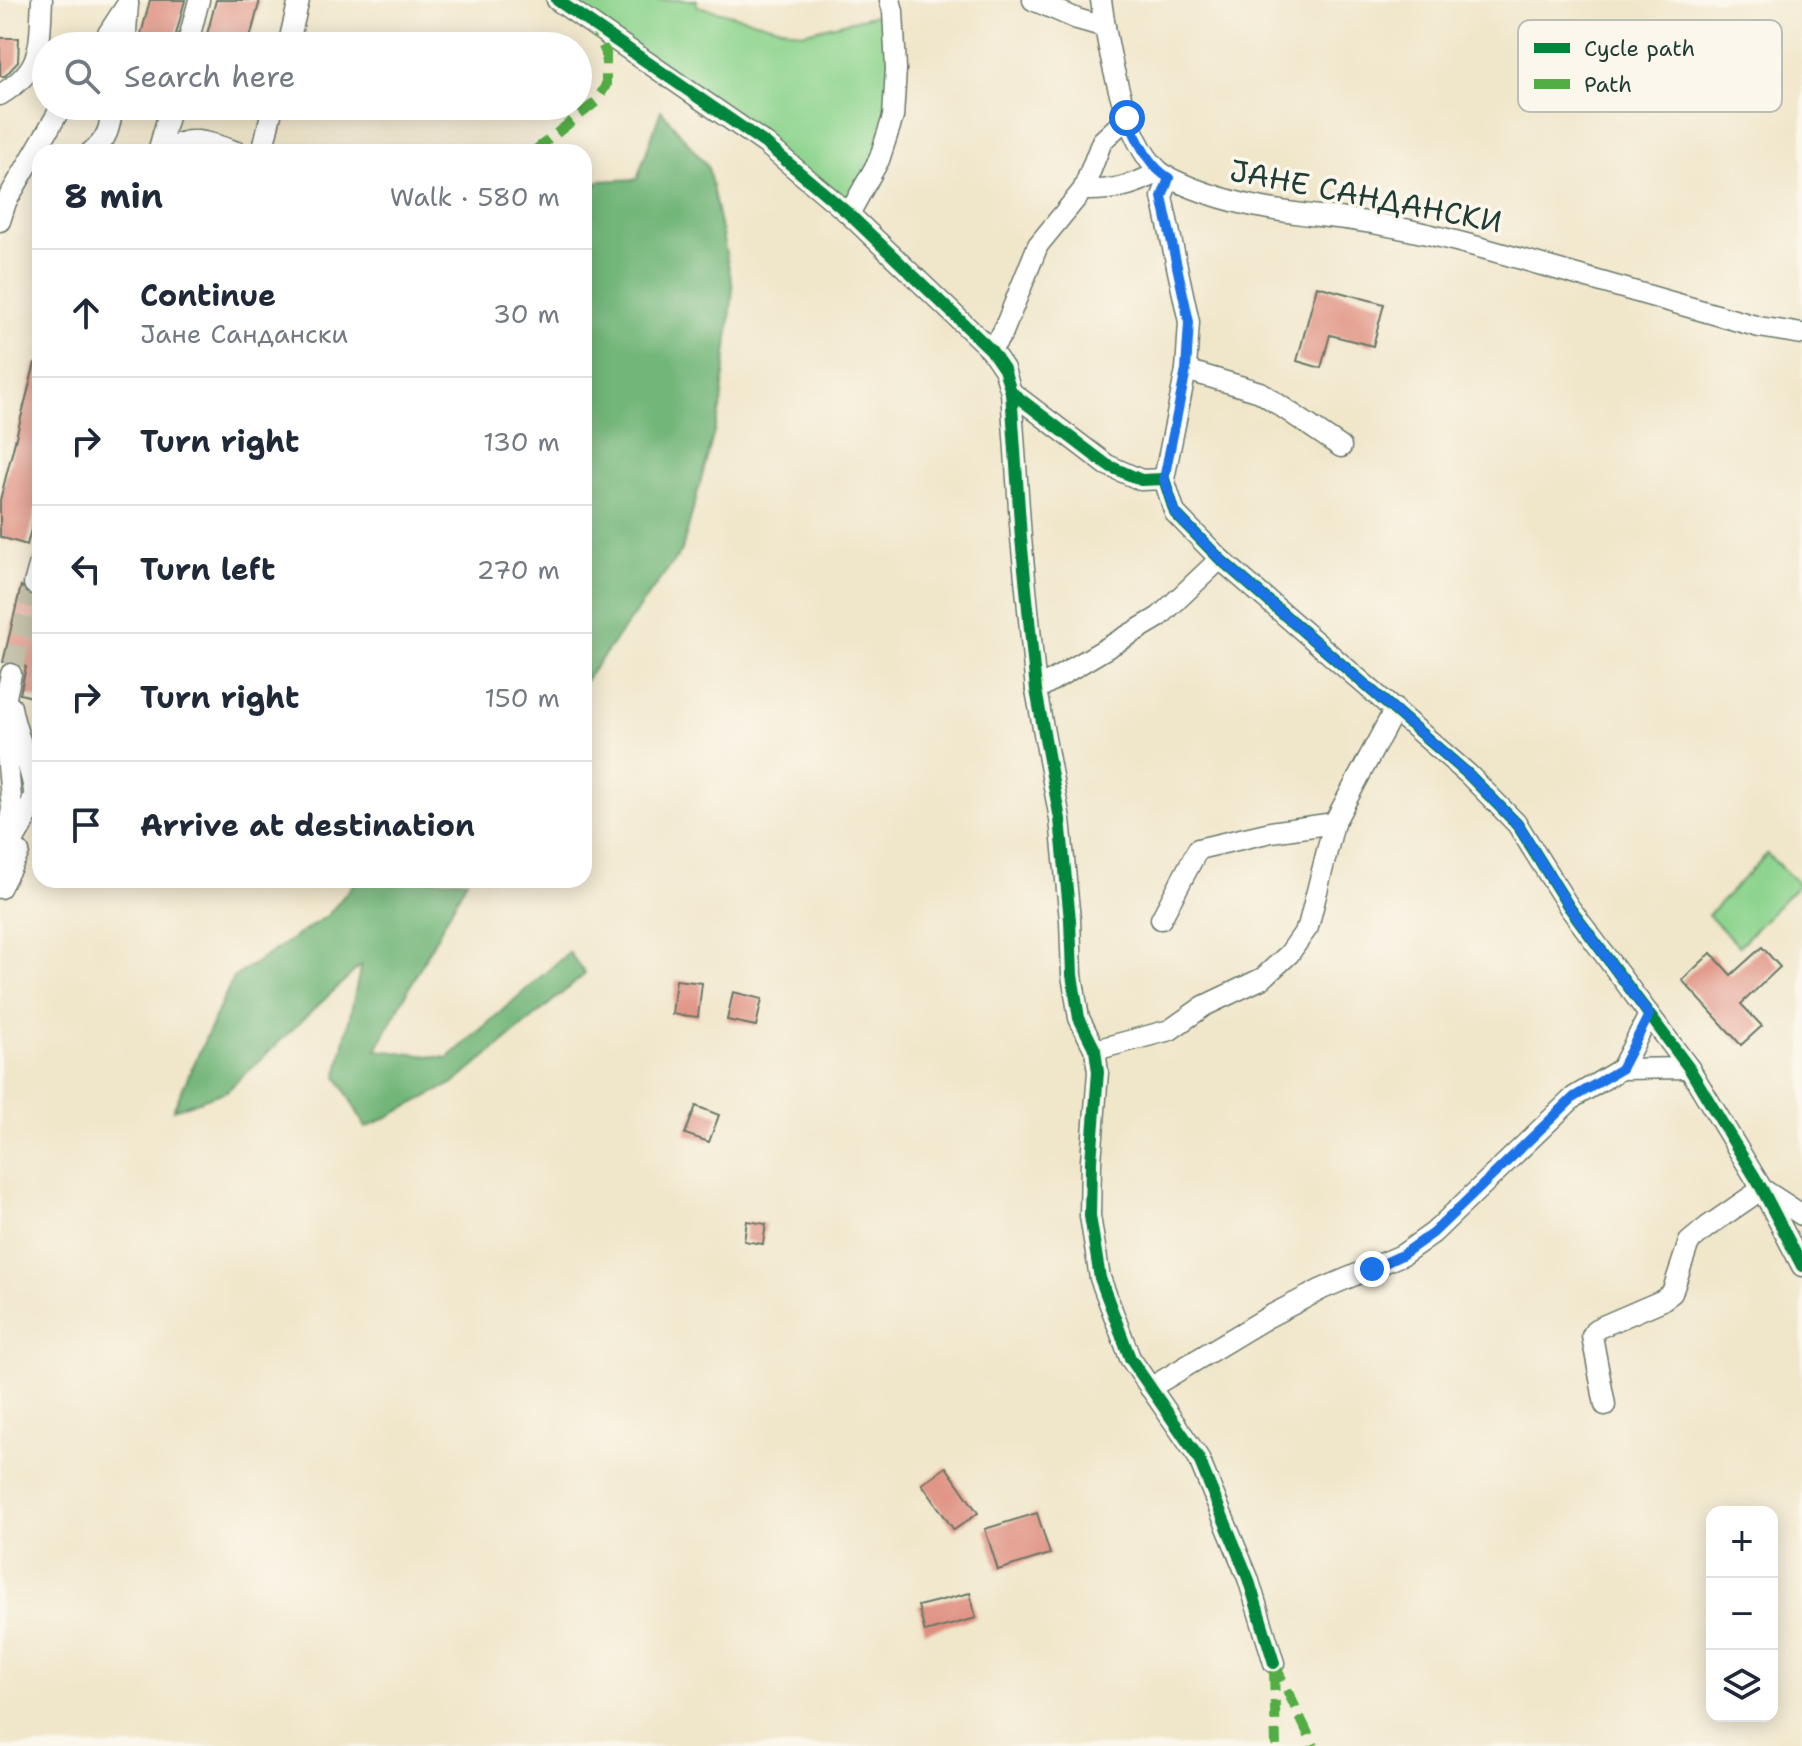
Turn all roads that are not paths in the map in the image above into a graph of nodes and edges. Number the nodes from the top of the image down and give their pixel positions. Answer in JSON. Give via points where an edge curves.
{"nodes":[{"id":1,"x":42,"y":0,"type":"edge"},
{"id":2,"x":199,"y":0,"type":"edge"},
{"id":3,"x":299,"y":0,"type":"edge"},
{"id":4,"x":557,"y":0,"type":"edge"},
{"id":5,"x":890,"y":0,"type":"edge"},
{"id":6,"x":1033,"y":0,"type":"edge"},
{"id":7,"x":1101,"y":0,"type":"edge"},
{"id":8,"x":128,"y":2,"type":"edge"},
{"id":9,"x":1105,"y":27,"type":"junction"},
{"id":10,"x":40,"y":32,"type":"edge"},
{"id":11,"x":109,"y":32,"type":"edge"},
{"id":12,"x":126,"y":32,"type":"edge"},
{"id":13,"x":191,"y":32,"type":"edge"},
{"id":14,"x":291,"y":32,"type":"edge"},
{"id":15,"x":32,"y":69,"type":"edge"},
{"id":16,"x":0,"y":95,"type":"edge"},
{"id":17,"x":1127,"y":118,"type":"junction"},
{"id":18,"x":54,"y":120,"type":"edge"},
{"id":19,"x":111,"y":120,"type":"edge"},
{"id":20,"x":167,"y":120,"type":"edge"},
{"id":21,"x":270,"y":120,"type":"edge"},
{"id":22,"x":40,"y":144,"type":"edge"},
{"id":23,"x":101,"y":144,"type":"edge"},
{"id":24,"x":160,"y":144,"type":"edge"},
{"id":25,"x":178,"y":144,"type":"edge"},
{"id":26,"x":213,"y":144,"type":"edge"},
{"id":27,"x":264,"y":144,"type":"edge"},
{"id":28,"x":32,"y":157,"type":"edge"},
{"id":29,"x":32,"y":174,"type":"edge"},
{"id":30,"x":1164,"y":175,"type":"junction"},
{"id":31,"x":18,"y":181,"type":"junction"},
{"id":32,"x":1083,"y":190,"type":"junction"},
{"id":33,"x":849,"y":214,"type":"junction"},
{"id":34,"x":0,"y":221,"type":"edge"},
{"id":35,"x":1802,"y":334,"type":"edge"},
{"id":36,"x":991,"y":350,"type":"junction"},
{"id":37,"x":1186,"y":370,"type":"junction"},
{"id":38,"x":1011,"y":392,"type":"junction"},
{"id":39,"x":1341,"y":447,"type":"dead end"},
{"id":40,"x":1164,"y":479,"type":"junction"},
{"id":41,"x":1220,"y":559,"type":"junction"},
{"id":42,"x":1036,"y":690,"type":"junction"},
{"id":43,"x":1395,"y":709,"type":"junction"},
{"id":44,"x":32,"y":772,"type":"edge"},
{"id":45,"x":32,"y":805,"type":"edge"},
{"id":46,"x":1334,"y":823,"type":"junction"},
{"id":47,"x":32,"y":827,"type":"edge"},
{"id":48,"x":1,"y":863,"type":"edge"},
{"id":49,"x":0,"y":888,"type":"edge"},
{"id":50,"x":1161,"y":919,"type":"dead end"},
{"id":51,"x":1649,"y":1015,"type":"junction"},
{"id":52,"x":1095,"y":1050,"type":"junction"},
{"id":53,"x":1689,"y":1068,"type":"junction"},
{"id":54,"x":1621,"y":1069,"type":"junction"},
{"id":55,"x":1762,"y":1189,"type":"junction"},
{"id":56,"x":1802,"y":1215,"type":"edge"},
{"id":57,"x":1802,"y":1266,"type":"edge"},
{"id":58,"x":1150,"y":1388,"type":"junction"},
{"id":59,"x":1605,"y":1405,"type":"dead end"},
{"id":60,"x":1274,"y":1663,"type":"dead end"}],
"edges":[{"from":1,"to":10,"type":"street"},
{"from":2,"to":13,"type":"street"},
{"from":3,"to":14,"type":"street"},
{"from":4,"to":33,"type":"street","via":[[766,144]]},
{"from":5,"to":33,"type":"street","via":[[893,117],[879,160]]},
{"from":6,"to":9,"type":"street"},
{"from":7,"to":9,"type":"street"},
{"from":8,"to":11,"type":"street"},
{"from":8,"to":12,"type":"street"},
{"from":9,"to":17,"type":"street"},
{"from":15,"to":16,"type":"street"},
{"from":17,"to":30,"type":"street","via":[[1148,159]]},
{"from":17,"to":32,"type":"street","via":[[1102,141]]},
{"from":18,"to":22,"type":"street"},
{"from":19,"to":23,"type":"street"},
{"from":20,"to":24,"type":"street"},
{"from":21,"to":27,"type":"street"},
{"from":25,"to":26,"type":"street"},
{"from":28,"to":31,"type":"street"},
{"from":29,"to":31,"type":"street"},
{"from":30,"to":32,"type":"street","via":[[1109,191]]},
{"from":30,"to":35,"type":"street","name":"ЈАНЕ САНДАНСКИ","via":[[1225,201],[1439,235],[1759,327]]},
{"from":30,"to":37,"type":"street","via":[[1162,197],[1189,322]]},
{"from":31,"to":34,"type":"street"},
{"from":32,"to":36,"type":"street","via":[[1038,245]]},
{"from":33,"to":36,"type":"street"},
{"from":36,"to":38,"type":"street"},
{"from":37,"to":39,"type":"street","via":[[1260,392]]},
{"from":37,"to":40,"type":"street"},
{"from":38,"to":40,"type":"street","via":[[1107,465],[1141,480]]},
{"from":38,"to":42,"type":"street"},
{"from":40,"to":41,"type":"street","via":[[1175,513]]},
{"from":41,"to":42,"type":"street","via":[[1159,617]]},
{"from":41,"to":43,"type":"street"},
{"from":42,"to":52,"type":"street","via":[[1060,819],[1076,1003]]},
{"from":43,"to":46,"type":"street"},
{"from":43,"to":51,"type":"street","via":[[1517,824],[1569,907]]},
{"from":44,"to":48,"type":"street","via":[[15,727],[12,669],[3,711],[12,809]]},
{"from":45,"to":48,"type":"street"},
{"from":46,"to":50,"type":"street","via":[[1198,849]]},
{"from":46,"to":52,"type":"street","via":[[1308,927],[1289,954],[1263,978],[1204,1006],[1170,1030]]},
{"from":47,"to":49,"type":"street"},
{"from":51,"to":53,"type":"street"},
{"from":51,"to":54,"type":"street"},
{"from":52,"to":58,"type":"street","via":[[1090,1216],[1100,1278],[1130,1358]]},
{"from":53,"to":54,"type":"street"},
{"from":53,"to":55,"type":"street"},
{"from":54,"to":58,"type":"street","via":[[1574,1097],[1433,1233],[1402,1255],[1282,1310]]},
{"from":55,"to":56,"type":"street"},
{"from":55,"to":57,"type":"street"},
{"from":55,"to":59,"type":"street","via":[[1689,1242],[1672,1293],[1596,1329],[1592,1336]]},
{"from":58,"to":60,"type":"street","via":[[1198,1457],[1248,1578]]}]}
